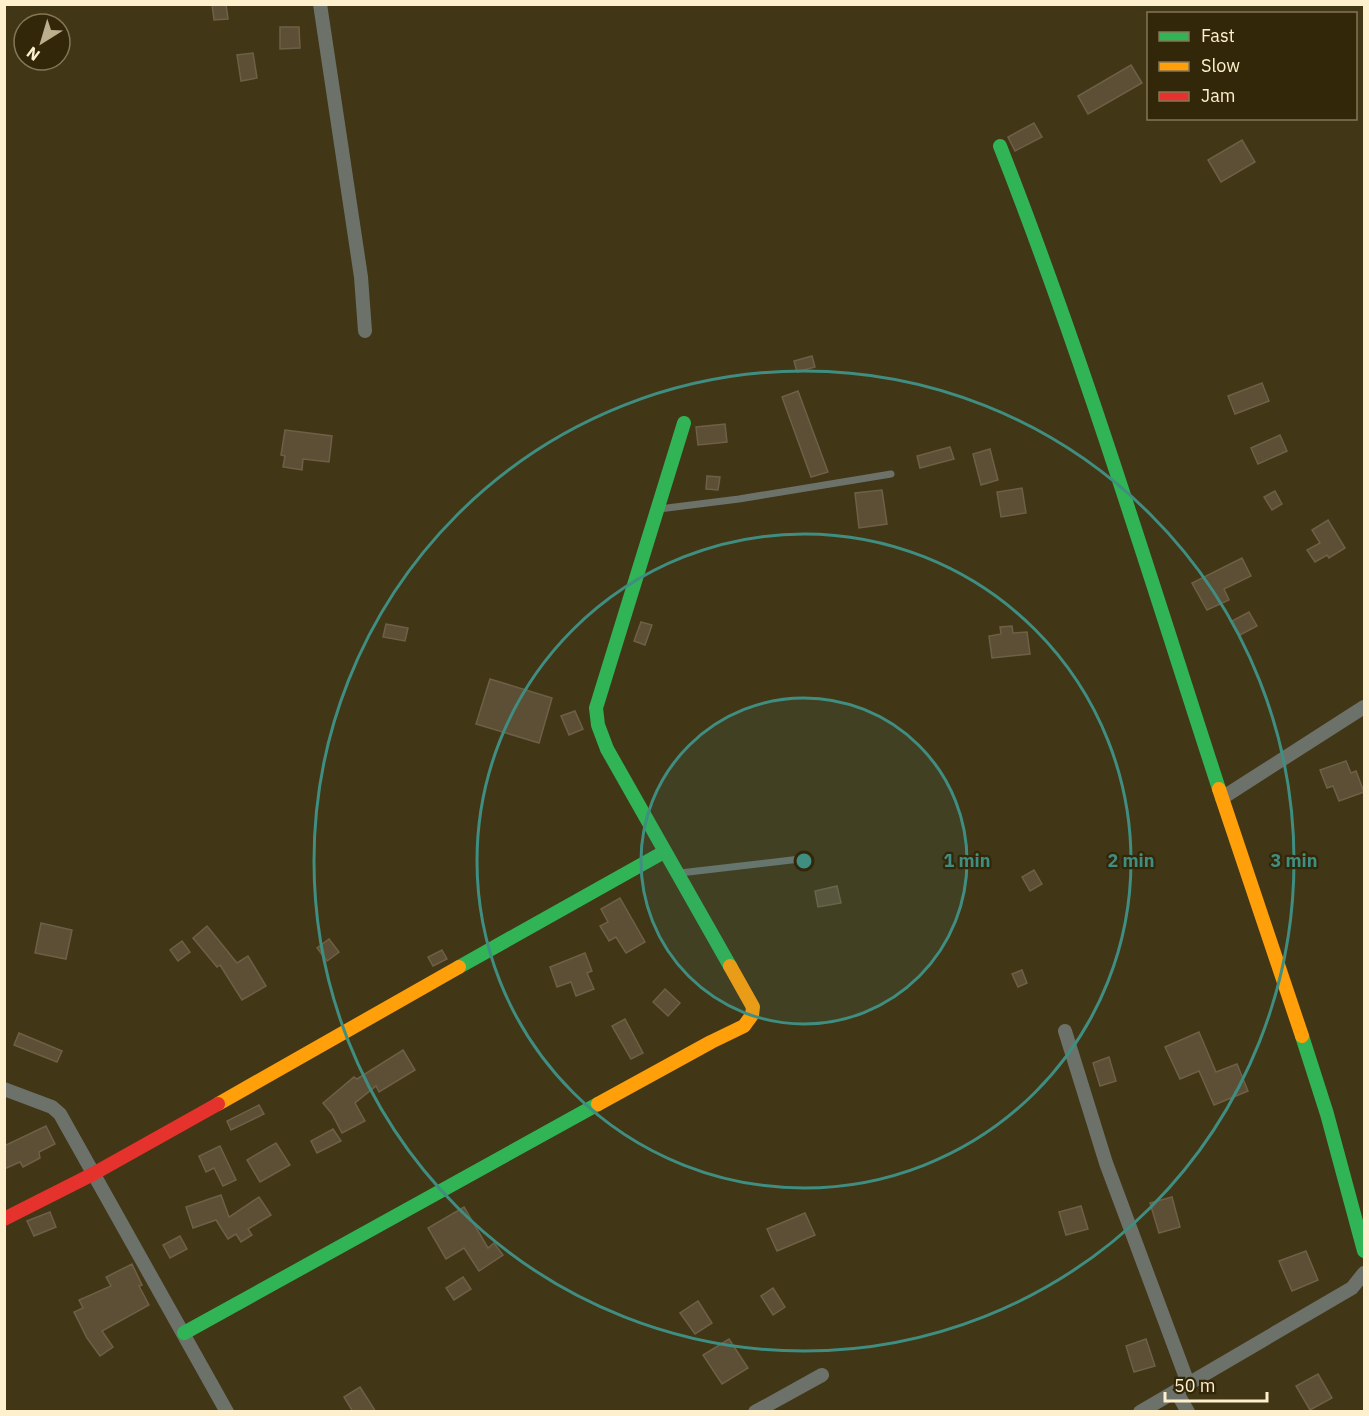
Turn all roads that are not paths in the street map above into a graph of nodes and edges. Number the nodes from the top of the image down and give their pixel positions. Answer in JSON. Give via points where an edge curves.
{"nodes":[{"id":1,"x":320,"y":4,"type":"edge"},
{"id":2,"x":1000,"y":146,"type":"dead end"},
{"id":3,"x":365,"y":331,"type":"dead end"},
{"id":4,"x":684,"y":423,"type":"dead end"},
{"id":5,"x":891,"y":474,"type":"dead end"},
{"id":6,"x":658,"y":509,"type":"junction"},
{"id":7,"x":1365,"y":707,"type":"edge"},
{"id":8,"x":1222,"y":798,"type":"junction"},
{"id":9,"x":664,"y":852,"type":"junction"},
{"id":10,"x":800,"y":858,"type":"dead end"},
{"id":11,"x":677,"y":873,"type":"junction"},
{"id":12,"x":1065,"y":1031,"type":"dead end"},
{"id":13,"x":4,"y":1089,"type":"edge"},
{"id":14,"x":93,"y":1174,"type":"junction"},
{"id":15,"x":4,"y":1220,"type":"edge"},
{"id":16,"x":1365,"y":1251,"type":"edge"},
{"id":17,"x":1365,"y":1274,"type":"edge"},
{"id":18,"x":184,"y":1333,"type":"junction"},
{"id":19,"x":822,"y":1375,"type":"dead end"},
{"id":20,"x":1182,"y":1387,"type":"junction"},
{"id":21,"x":227,"y":1412,"type":"edge"},
{"id":22,"x":755,"y":1412,"type":"edge"},
{"id":23,"x":1140,"y":1412,"type":"edge"},
{"id":24,"x":1188,"y":1412,"type":"edge"}],
"edges":[{"from":1,"to":3,"type":"street","via":[[361,277]]},
{"from":2,"to":8,"type":"street","via":[[1068,326]]},
{"from":4,"to":6,"type":"street"},
{"from":5,"to":6,"type":"lane"},
{"from":6,"to":9,"type":"street","via":[[596,708],[607,749]]},
{"from":7,"to":8,"type":"street"},
{"from":8,"to":16,"type":"street","via":[[1327,1114]]},
{"from":9,"to":11,"type":"street"},
{"from":9,"to":14,"type":"street"},
{"from":10,"to":11,"type":"lane"},
{"from":11,"to":18,"type":"street","via":[[753,1007],[746,1027],[711,1042]]},
{"from":12,"to":20,"type":"street"},
{"from":13,"to":14,"type":"street","via":[[52,1107],[60,1114]]},
{"from":14,"to":15,"type":"street"},
{"from":14,"to":18,"type":"street"},
{"from":17,"to":20,"type":"street","via":[[1352,1288]]},
{"from":18,"to":21,"type":"street"},
{"from":19,"to":22,"type":"street"},
{"from":20,"to":23,"type":"street"},
{"from":20,"to":24,"type":"street"}]}
